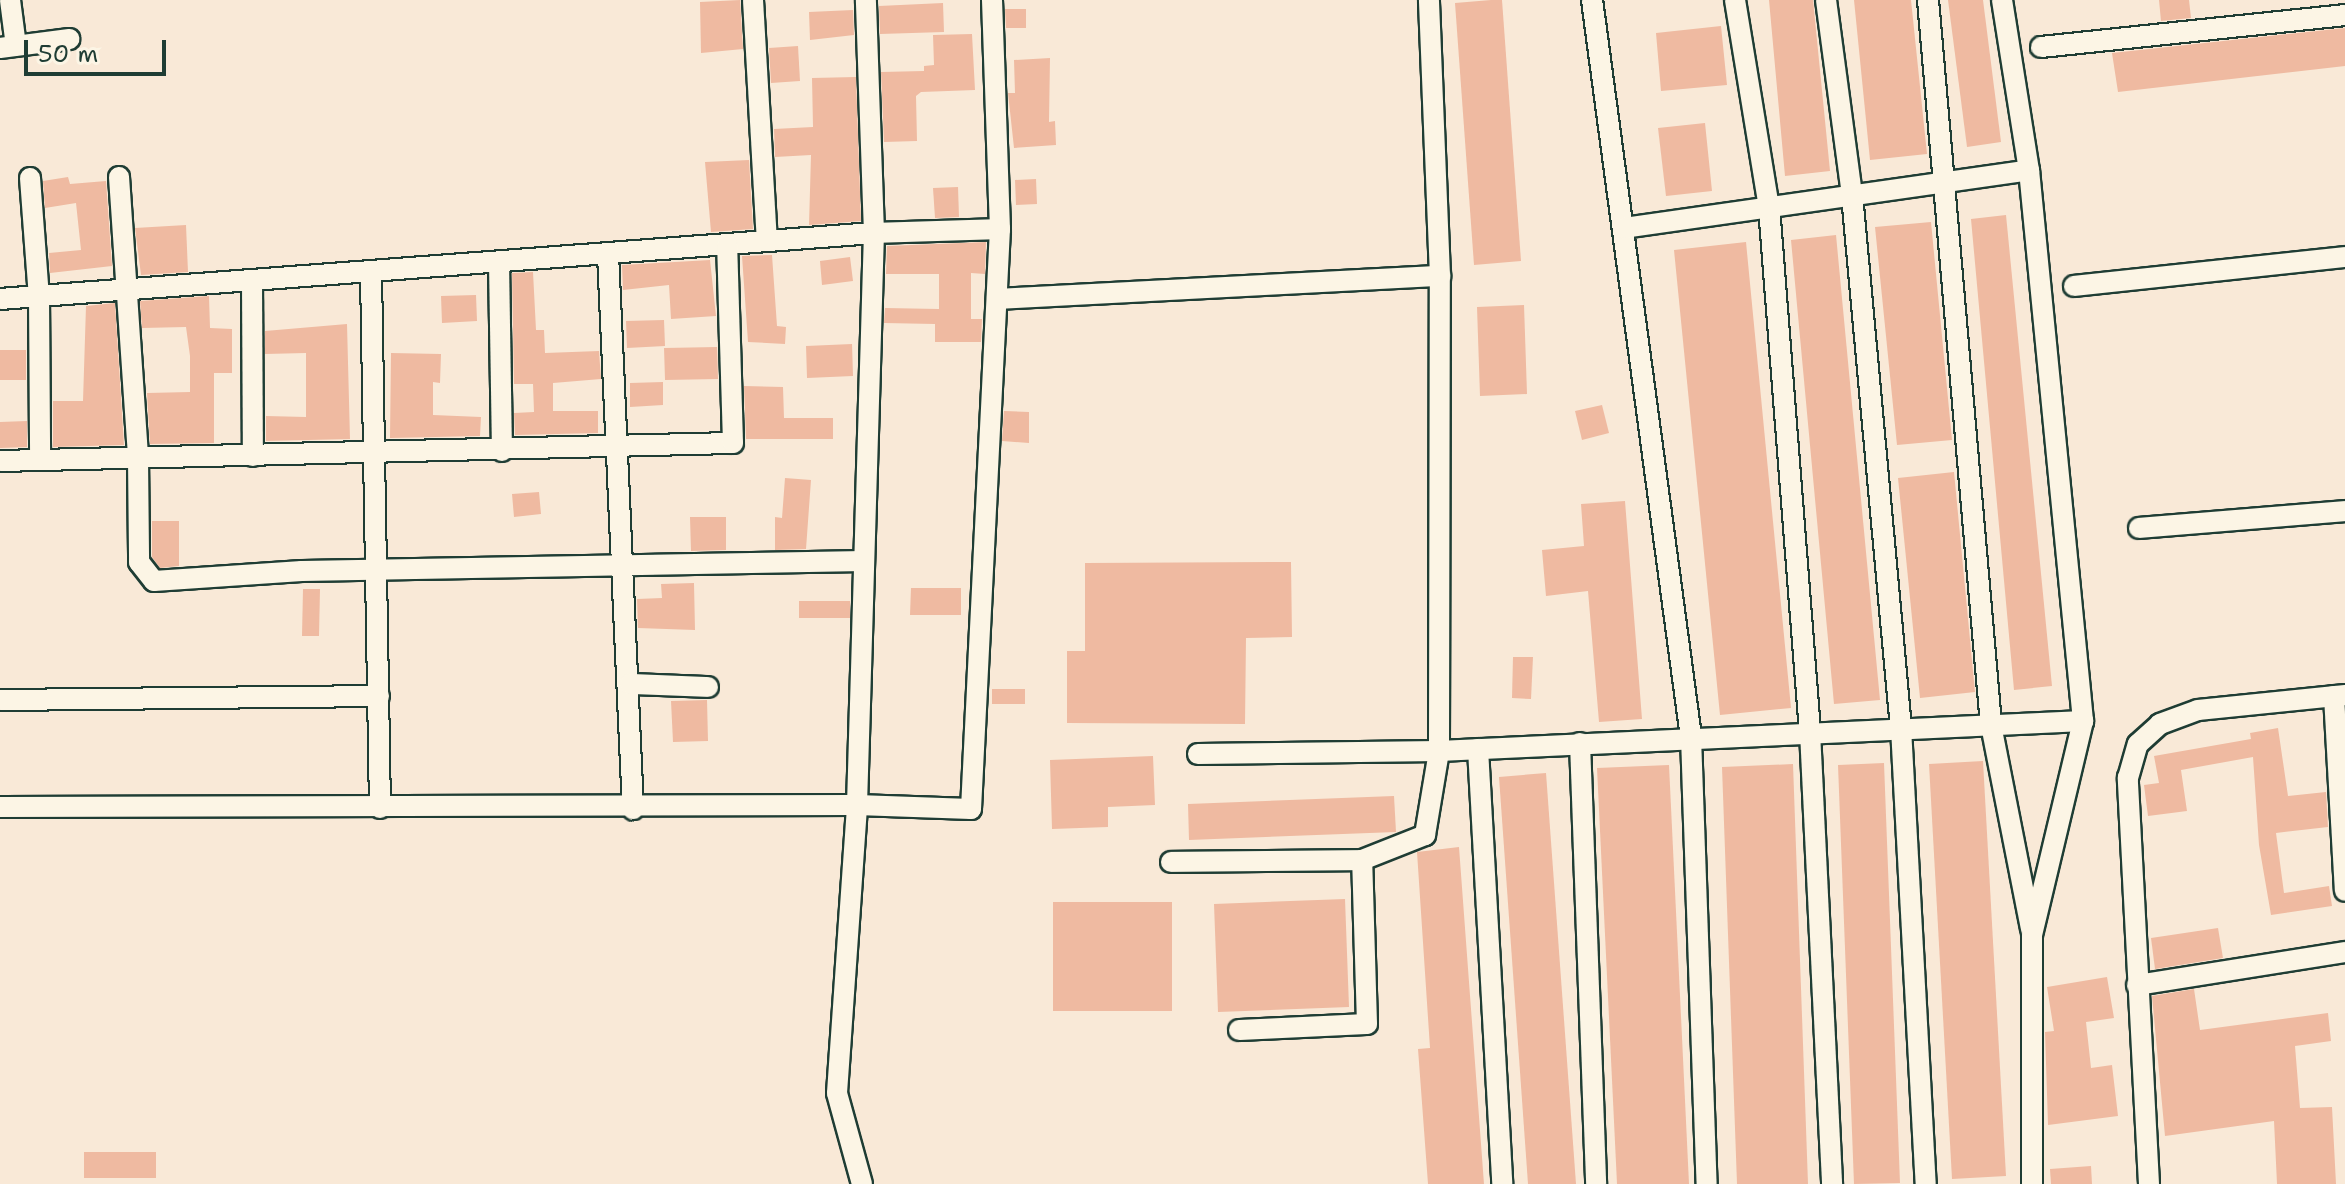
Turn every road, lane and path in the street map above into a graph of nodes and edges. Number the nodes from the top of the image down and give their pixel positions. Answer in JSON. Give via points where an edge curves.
{"nodes":[{"id":1,"x":10,"y":0,"type":"edge"},
{"id":2,"x":753,"y":0,"type":"edge"},
{"id":3,"x":866,"y":0,"type":"edge"},
{"id":4,"x":992,"y":0,"type":"edge"},
{"id":5,"x":1429,"y":0,"type":"edge"},
{"id":6,"x":1592,"y":0,"type":"edge"},
{"id":7,"x":1735,"y":0,"type":"edge"},
{"id":8,"x":1826,"y":0,"type":"edge"},
{"id":9,"x":1928,"y":0,"type":"edge"},
{"id":10,"x":2002,"y":0,"type":"edge"},
{"id":11,"x":2345,"y":15,"type":"edge"},
{"id":12,"x":69,"y":39,"type":"dead end"},
{"id":13,"x":8,"y":47,"type":"edge"},
{"id":14,"x":2041,"y":47,"type":"dead end"},
{"id":15,"x":2029,"y":170,"type":"junction"},
{"id":16,"x":119,"y":177,"type":"dead end"},
{"id":17,"x":30,"y":178,"type":"dead end"},
{"id":18,"x":1947,"y":182,"type":"junction"},
{"id":19,"x":1852,"y":195,"type":"junction"},
{"id":20,"x":1769,"y":207,"type":"junction"},
{"id":21,"x":1624,"y":228,"type":"junction"},
{"id":22,"x":1000,"y":229,"type":"junction"},
{"id":23,"x":874,"y":233,"type":"junction"},
{"id":24,"x":767,"y":241,"type":"junction"},
{"id":25,"x":727,"y":245,"type":"junction"},
{"id":26,"x":608,"y":254,"type":"junction"},
{"id":27,"x":2345,"y":257,"type":"edge"},
{"id":28,"x":499,"y":262,"type":"junction"},
{"id":29,"x":371,"y":272,"type":"junction"},
{"id":30,"x":1440,"y":276,"type":"junction"},
{"id":31,"x":252,"y":281,"type":"junction"},
{"id":32,"x":2074,"y":286,"type":"dead end"},
{"id":33,"x":126,"y":290,"type":"junction"},
{"id":34,"x":39,"y":297,"type":"junction"},
{"id":35,"x":0,"y":299,"type":"edge"},
{"id":36,"x":997,"y":299,"type":"junction"},
{"id":37,"x":619,"y":449,"type":"junction"},
{"id":38,"x":502,"y":451,"type":"junction"},
{"id":39,"x":375,"y":454,"type":"junction"},
{"id":40,"x":253,"y":456,"type":"junction"},
{"id":41,"x":138,"y":458,"type":"junction"},
{"id":42,"x":40,"y":460,"type":"junction"},
{"id":43,"x":0,"y":461,"type":"edge"},
{"id":44,"x":2345,"y":511,"type":"edge"},
{"id":45,"x":2139,"y":528,"type":"dead end"},
{"id":46,"x":864,"y":561,"type":"junction"},
{"id":47,"x":625,"y":569,"type":"junction"},
{"id":48,"x":379,"y":571,"type":"junction"},
{"id":49,"x":630,"y":684,"type":"junction"},
{"id":50,"x":708,"y":687,"type":"dead end"},
{"id":51,"x":379,"y":696,"type":"junction"},
{"id":52,"x":2340,"y":696,"type":"edge"},
{"id":53,"x":0,"y":700,"type":"edge"},
{"id":54,"x":2083,"y":721,"type":"junction"},
{"id":55,"x":1991,"y":725,"type":"junction"},
{"id":56,"x":1901,"y":728,"type":"junction"},
{"id":57,"x":1810,"y":732,"type":"junction"},
{"id":58,"x":1691,"y":737,"type":"junction"},
{"id":59,"x":1580,"y":743,"type":"junction"},
{"id":60,"x":1478,"y":749,"type":"junction"},
{"id":61,"x":1439,"y":751,"type":"junction"},
{"id":62,"x":1198,"y":754,"type":"dead end"},
{"id":63,"x":857,"y":805,"type":"junction"},
{"id":64,"x":0,"y":807,"type":"edge"},
{"id":65,"x":380,"y":808,"type":"junction"},
{"id":66,"x":633,"y":809,"type":"junction"},
{"id":67,"x":1362,"y":860,"type":"junction"},
{"id":68,"x":1171,"y":862,"type":"dead end"},
{"id":69,"x":2345,"y":891,"type":"edge"},
{"id":70,"x":2032,"y":935,"type":"junction"},
{"id":71,"x":2345,"y":952,"type":"edge"},
{"id":72,"x":2137,"y":985,"type":"junction"},
{"id":73,"x":1239,"y":1030,"type":"dead end"},
{"id":74,"x":862,"y":1184,"type":"edge"},
{"id":75,"x":1502,"y":1184,"type":"edge"},
{"id":76,"x":1596,"y":1184,"type":"edge"},
{"id":77,"x":1707,"y":1184,"type":"edge"},
{"id":78,"x":1832,"y":1184,"type":"edge"},
{"id":79,"x":1926,"y":1184,"type":"edge"},
{"id":80,"x":2032,"y":1184,"type":"edge"},
{"id":81,"x":2149,"y":1184,"type":"edge"}],
"edges":[{"from":1,"to":13,"type":"street"},
{"from":2,"to":24,"type":"street"},
{"from":3,"to":23,"type":"street"},
{"from":4,"to":22,"type":"street"},
{"from":5,"to":30,"type":"street"},
{"from":6,"to":21,"type":"street"},
{"from":7,"to":20,"type":"street"},
{"from":8,"to":19,"type":"street"},
{"from":9,"to":18,"type":"street"},
{"from":10,"to":15,"type":"street"},
{"from":11,"to":14,"type":"street"},
{"from":12,"to":13,"type":"street"},
{"from":15,"to":18,"type":"street"},
{"from":15,"to":54,"type":"street"},
{"from":16,"to":33,"type":"street"},
{"from":17,"to":34,"type":"street"},
{"from":18,"to":19,"type":"street"},
{"from":18,"to":55,"type":"street"},
{"from":19,"to":20,"type":"street"},
{"from":19,"to":56,"type":"street"},
{"from":20,"to":21,"type":"street"},
{"from":20,"to":57,"type":"street"},
{"from":21,"to":58,"type":"street"},
{"from":22,"to":23,"type":"street"},
{"from":22,"to":36,"type":"street"},
{"from":23,"to":24,"type":"street"},
{"from":23,"to":46,"type":"street"},
{"from":24,"to":25,"type":"street"},
{"from":25,"to":26,"type":"street"},
{"from":25,"to":37,"type":"street","via":[[733,443]]},
{"from":26,"to":28,"type":"street"},
{"from":26,"to":37,"type":"street"},
{"from":27,"to":32,"type":"street"},
{"from":28,"to":29,"type":"street"},
{"from":28,"to":38,"type":"street"},
{"from":29,"to":31,"type":"street"},
{"from":29,"to":39,"type":"street"},
{"from":30,"to":36,"type":"street"},
{"from":30,"to":61,"type":"street"},
{"from":31,"to":33,"type":"street"},
{"from":31,"to":40,"type":"street"},
{"from":33,"to":34,"type":"street"},
{"from":33,"to":41,"type":"street"},
{"from":34,"to":35,"type":"street"},
{"from":34,"to":42,"type":"street"},
{"from":36,"to":63,"type":"street","via":[[971,809]]},
{"from":37,"to":38,"type":"street"},
{"from":37,"to":47,"type":"street"},
{"from":38,"to":39,"type":"street"},
{"from":39,"to":40,"type":"street"},
{"from":39,"to":48,"type":"street"},
{"from":40,"to":41,"type":"street"},
{"from":41,"to":42,"type":"street"},
{"from":41,"to":48,"type":"street","via":[[139,562],[154,581]]},
{"from":42,"to":43,"type":"street"},
{"from":44,"to":45,"type":"street"},
{"from":46,"to":47,"type":"street"},
{"from":46,"to":63,"type":"street"},
{"from":47,"to":48,"type":"street"},
{"from":47,"to":49,"type":"street"},
{"from":48,"to":51,"type":"street"},
{"from":49,"to":50,"type":"street"},
{"from":49,"to":66,"type":"street"},
{"from":51,"to":53,"type":"street"},
{"from":51,"to":65,"type":"street"},
{"from":52,"to":69,"type":"street"},
{"from":52,"to":72,"type":"street","via":[[2198,710],[2160,724],[2138,744],[2128,778]]},
{"from":54,"to":55,"type":"street"},
{"from":54,"to":70,"type":"street"},
{"from":55,"to":56,"type":"street"},
{"from":55,"to":70,"type":"street"},
{"from":56,"to":57,"type":"street"},
{"from":56,"to":79,"type":"street"},
{"from":57,"to":58,"type":"street"},
{"from":57,"to":78,"type":"street"},
{"from":58,"to":59,"type":"street"},
{"from":58,"to":77,"type":"street"},
{"from":59,"to":60,"type":"street"},
{"from":59,"to":76,"type":"street"},
{"from":60,"to":61,"type":"street"},
{"from":60,"to":75,"type":"street"},
{"from":61,"to":62,"type":"street"},
{"from":61,"to":67,"type":"street","via":[[1425,835]]},
{"from":63,"to":66,"type":"street"},
{"from":63,"to":74,"type":"street","via":[[837,1093]]},
{"from":64,"to":65,"type":"street"},
{"from":65,"to":66,"type":"street"},
{"from":67,"to":68,"type":"street"},
{"from":67,"to":73,"type":"street","via":[[1367,1024]]},
{"from":70,"to":80,"type":"street"},
{"from":71,"to":72,"type":"street"},
{"from":72,"to":81,"type":"street"}]}
